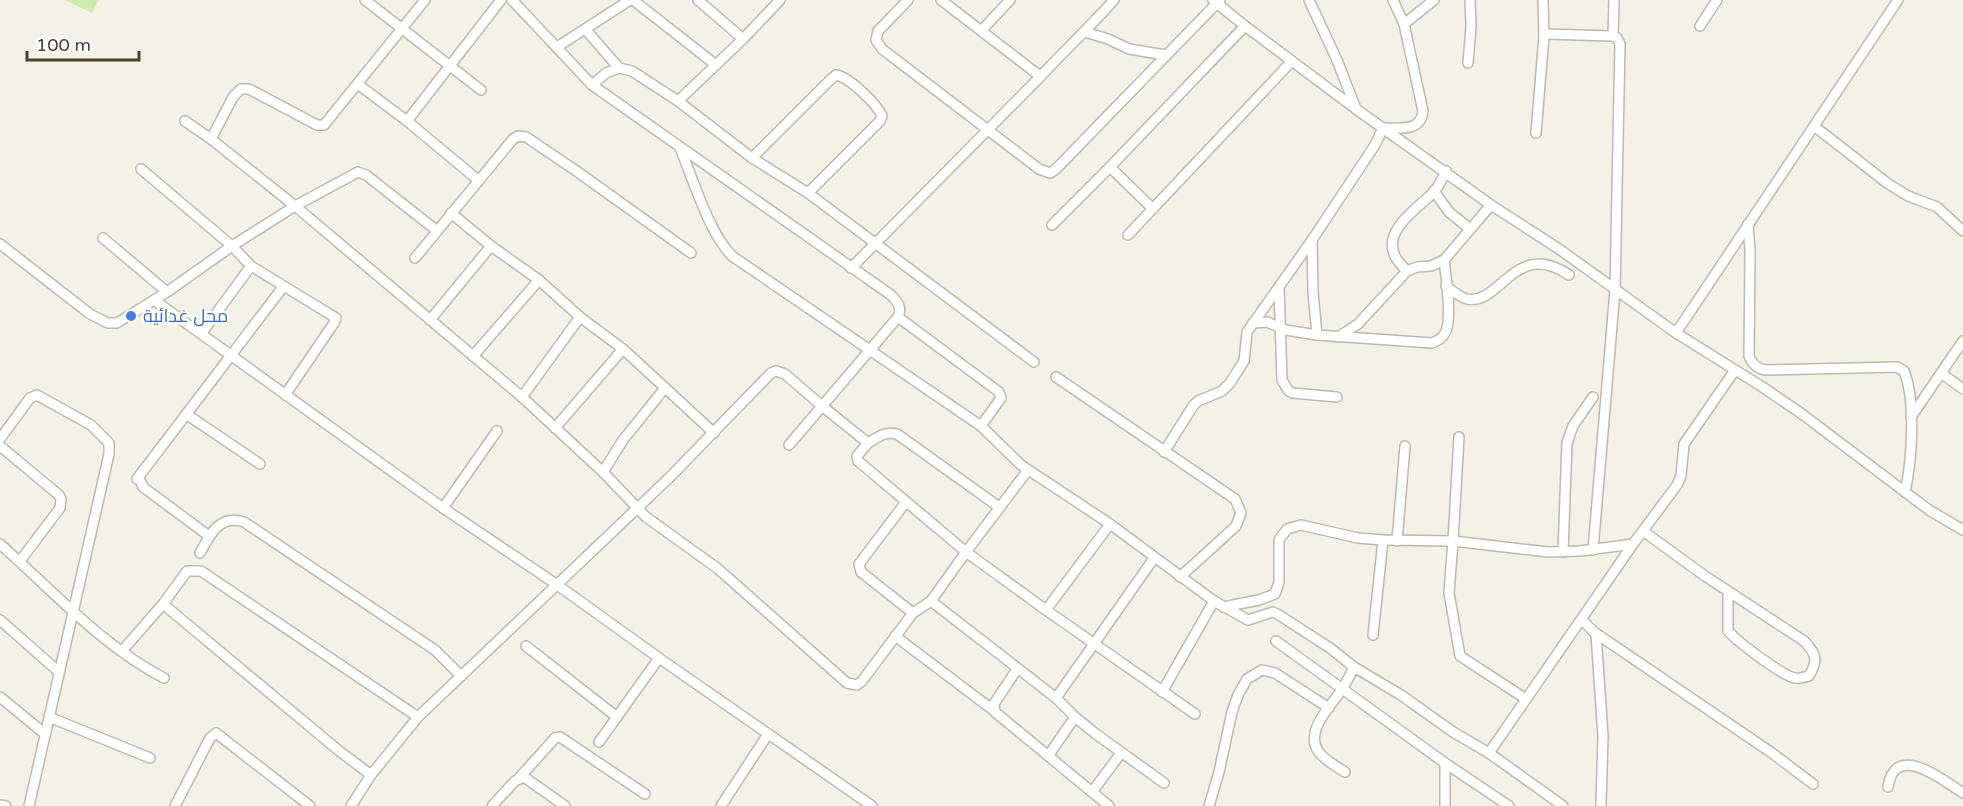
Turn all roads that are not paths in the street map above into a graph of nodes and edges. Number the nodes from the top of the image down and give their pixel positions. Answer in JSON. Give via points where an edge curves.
{"nodes":[{"id":1,"x":365,"y":0,"type":"edge"},
{"id":2,"x":425,"y":0,"type":"edge"},
{"id":3,"x":501,"y":0,"type":"edge"},
{"id":4,"x":512,"y":0,"type":"edge"},
{"id":5,"x":632,"y":0,"type":"edge"},
{"id":6,"x":698,"y":0,"type":"edge"},
{"id":7,"x":780,"y":0,"type":"edge"},
{"id":8,"x":908,"y":0,"type":"edge"},
{"id":9,"x":941,"y":0,"type":"edge"},
{"id":10,"x":1010,"y":0,"type":"edge"},
{"id":11,"x":1114,"y":0,"type":"edge"},
{"id":12,"x":1309,"y":0,"type":"edge"},
{"id":13,"x":1393,"y":0,"type":"edge"},
{"id":14,"x":1434,"y":0,"type":"edge"},
{"id":15,"x":1470,"y":0,"type":"edge"},
{"id":16,"x":1543,"y":0,"type":"edge"},
{"id":17,"x":1614,"y":0,"type":"edge"},
{"id":18,"x":1717,"y":0,"type":"edge"},
{"id":19,"x":1898,"y":0,"type":"edge"},
{"id":20,"x":1217,"y":1,"type":"edge"},
{"id":21,"x":1404,"y":24,"type":"junction"},
{"id":22,"x":1245,"y":26,"type":"junction"},
{"id":23,"x":1700,"y":26,"type":"dead end"},
{"id":24,"x":402,"y":29,"type":"junction"},
{"id":25,"x":586,"y":30,"type":"junction"},
{"id":26,"x":981,"y":31,"type":"junction"},
{"id":27,"x":1085,"y":32,"type":"junction"},
{"id":28,"x":1544,"y":34,"type":"junction"},
{"id":29,"x":1613,"y":36,"type":"junction"},
{"id":30,"x":743,"y":39,"type":"junction"},
{"id":31,"x":557,"y":47,"type":"junction"},
{"id":32,"x":1166,"y":55,"type":"junction"},
{"id":33,"x":1292,"y":61,"type":"junction"},
{"id":34,"x":1468,"y":63,"type":"dead end"},
{"id":35,"x":716,"y":65,"type":"junction"},
{"id":36,"x":449,"y":66,"type":"junction"},
{"id":37,"x":619,"y":68,"type":"junction"},
{"id":38,"x":1040,"y":76,"type":"junction"},
{"id":39,"x":359,"y":85,"type":"junction"},
{"id":40,"x":592,"y":85,"type":"junction"},
{"id":41,"x":481,"y":90,"type":"dead end"},
{"id":42,"x":678,"y":101,"type":"junction"},
{"id":43,"x":1356,"y":109,"type":"junction"},
{"id":44,"x":185,"y":121,"type":"dead end"},
{"id":45,"x":407,"y":121,"type":"junction"},
{"id":46,"x":1814,"y":126,"type":"junction"},
{"id":47,"x":1383,"y":128,"type":"junction"},
{"id":48,"x":988,"y":131,"type":"junction"},
{"id":49,"x":1536,"y":133,"type":"dead end"},
{"id":50,"x":211,"y":139,"type":"junction"},
{"id":51,"x":680,"y":148,"type":"junction"},
{"id":52,"x":752,"y":158,"type":"junction"},
{"id":53,"x":1110,"y":167,"type":"junction"},
{"id":54,"x":141,"y":169,"type":"dead end"},
{"id":55,"x":1446,"y":171,"type":"junction"},
{"id":56,"x":478,"y":180,"type":"junction"},
{"id":57,"x":1434,"y":191,"type":"junction"},
{"id":58,"x":808,"y":193,"type":"junction"},
{"id":59,"x":1491,"y":205,"type":"junction"},
{"id":60,"x":295,"y":206,"type":"junction"},
{"id":61,"x":1153,"y":208,"type":"junction"},
{"id":62,"x":451,"y":213,"type":"junction"},
{"id":63,"x":1748,"y":224,"type":"junction"},
{"id":64,"x":1052,"y":225,"type":"dead end"},
{"id":65,"x":1470,"y":229,"type":"junction"},
{"id":66,"x":436,"y":231,"type":"junction"},
{"id":67,"x":1963,"y":231,"type":"edge"},
{"id":68,"x":1128,"y":235,"type":"dead end"},
{"id":69,"x":103,"y":238,"type":"dead end"},
{"id":70,"x":1312,"y":240,"type":"junction"},
{"id":71,"x":0,"y":244,"type":"edge"},
{"id":72,"x":876,"y":244,"type":"junction"},
{"id":73,"x":232,"y":246,"type":"junction"},
{"id":74,"x":491,"y":246,"type":"junction"},
{"id":75,"x":691,"y":253,"type":"dead end"},
{"id":76,"x":415,"y":258,"type":"dead end"},
{"id":77,"x":1444,"y":260,"type":"junction"},
{"id":78,"x":251,"y":266,"type":"junction"},
{"id":79,"x":851,"y":268,"type":"junction"},
{"id":80,"x":1407,"y":271,"type":"junction"},
{"id":81,"x":1569,"y":275,"type":"dead end"},
{"id":82,"x":538,"y":280,"type":"junction"},
{"id":83,"x":283,"y":286,"type":"junction"},
{"id":84,"x":1446,"y":286,"type":"junction"},
{"id":85,"x":1279,"y":287,"type":"junction"},
{"id":86,"x":1615,"y":290,"type":"junction"},
{"id":87,"x":167,"y":292,"type":"junction"},
{"id":88,"x":154,"y":300,"type":"junction"},
{"id":89,"x":580,"y":317,"type":"junction"},
{"id":90,"x":898,"y":318,"type":"junction"},
{"id":91,"x":430,"y":320,"type":"junction"},
{"id":92,"x":1253,"y":323,"type":"junction"},
{"id":93,"x":1279,"y":327,"type":"junction"},
{"id":94,"x":1676,"y":333,"type":"junction"},
{"id":95,"x":201,"y":334,"type":"junction"},
{"id":96,"x":1317,"y":335,"type":"junction"},
{"id":97,"x":1338,"y":337,"type":"junction"},
{"id":98,"x":1963,"y":341,"type":"edge"},
{"id":99,"x":623,"y":349,"type":"junction"},
{"id":100,"x":869,"y":350,"type":"junction"},
{"id":101,"x":231,"y":356,"type":"junction"},
{"id":102,"x":473,"y":356,"type":"junction"},
{"id":103,"x":1034,"y":362,"type":"dead end"},
{"id":104,"x":1735,"y":370,"type":"junction"},
{"id":105,"x":1941,"y":373,"type":"junction"},
{"id":106,"x":1056,"y":377,"type":"dead end"},
{"id":107,"x":665,"y":388,"type":"junction"},
{"id":108,"x":1963,"y":389,"type":"edge"},
{"id":109,"x":285,"y":395,"type":"junction"},
{"id":110,"x":522,"y":397,"type":"junction"},
{"id":111,"x":1337,"y":397,"type":"dead end"},
{"id":112,"x":1593,"y":397,"type":"dead end"},
{"id":113,"x":822,"y":406,"type":"junction"},
{"id":114,"x":186,"y":414,"type":"junction"},
{"id":115,"x":1911,"y":417,"type":"junction"},
{"id":116,"x":981,"y":426,"type":"junction"},
{"id":117,"x":555,"y":428,"type":"junction"},
{"id":118,"x":497,"y":431,"type":"dead end"},
{"id":119,"x":714,"y":433,"type":"junction"},
{"id":120,"x":1460,"y":437,"type":"dead end"},
{"id":121,"x":0,"y":439,"type":"edge"},
{"id":122,"x":868,"y":443,"type":"junction"},
{"id":123,"x":789,"y":445,"type":"dead end"},
{"id":124,"x":0,"y":446,"type":"edge"},
{"id":125,"x":1405,"y":446,"type":"dead end"},
{"id":126,"x":1164,"y":452,"type":"junction"},
{"id":127,"x":260,"y":464,"type":"dead end"},
{"id":128,"x":1028,"y":470,"type":"junction"},
{"id":129,"x":603,"y":472,"type":"junction"},
{"id":130,"x":1905,"y":492,"type":"junction"},
{"id":131,"x":906,"y":502,"type":"junction"},
{"id":132,"x":999,"y":507,"type":"junction"},
{"id":133,"x":443,"y":508,"type":"junction"},
{"id":134,"x":638,"y":508,"type":"junction"},
{"id":135,"x":1110,"y":524,"type":"junction"},
{"id":136,"x":1963,"y":530,"type":"edge"},
{"id":137,"x":1643,"y":531,"type":"junction"},
{"id":138,"x":209,"y":536,"type":"junction"},
{"id":139,"x":1383,"y":540,"type":"junction"},
{"id":140,"x":1397,"y":541,"type":"junction"},
{"id":141,"x":1453,"y":541,"type":"junction"},
{"id":142,"x":0,"y":544,"type":"edge"},
{"id":143,"x":1633,"y":544,"type":"junction"},
{"id":144,"x":1593,"y":550,"type":"junction"},
{"id":145,"x":966,"y":552,"type":"junction"},
{"id":146,"x":1563,"y":552,"type":"junction"},
{"id":147,"x":200,"y":553,"type":"dead end"},
{"id":148,"x":1154,"y":558,"type":"junction"},
{"id":149,"x":20,"y":561,"type":"junction"},
{"id":150,"x":1180,"y":577,"type":"junction"},
{"id":151,"x":556,"y":584,"type":"junction"},
{"id":152,"x":1728,"y":591,"type":"junction"},
{"id":153,"x":931,"y":601,"type":"junction"},
{"id":154,"x":163,"y":604,"type":"junction"},
{"id":155,"x":1218,"y":604,"type":"junction"},
{"id":156,"x":1046,"y":610,"type":"junction"},
{"id":157,"x":73,"y":611,"type":"junction"},
{"id":158,"x":912,"y":613,"type":"junction"},
{"id":159,"x":0,"y":620,"type":"edge"},
{"id":160,"x":1582,"y":620,"type":"junction"},
{"id":161,"x":1596,"y":634,"type":"junction"},
{"id":162,"x":1373,"y":635,"type":"dead end"},
{"id":163,"x":896,"y":636,"type":"junction"},
{"id":164,"x":1276,"y":641,"type":"dead end"},
{"id":165,"x":1093,"y":643,"type":"junction"},
{"id":166,"x":526,"y":646,"type":"dead end"},
{"id":167,"x":122,"y":651,"type":"junction"},
{"id":168,"x":659,"y":658,"type":"junction"},
{"id":169,"x":1354,"y":667,"type":"junction"},
{"id":170,"x":1017,"y":669,"type":"junction"},
{"id":171,"x":59,"y":672,"type":"junction"},
{"id":172,"x":461,"y":676,"type":"junction"},
{"id":173,"x":164,"y":678,"type":"dead end"},
{"id":174,"x":1342,"y":689,"type":"junction"},
{"id":175,"x":1162,"y":692,"type":"junction"},
{"id":176,"x":0,"y":697,"type":"edge"},
{"id":177,"x":1056,"y":698,"type":"junction"},
{"id":178,"x":1526,"y":699,"type":"junction"},
{"id":179,"x":1329,"y":708,"type":"junction"},
{"id":180,"x":993,"y":710,"type":"junction"},
{"id":181,"x":1196,"y":714,"type":"dead end"},
{"id":182,"x":49,"y":717,"type":"junction"},
{"id":183,"x":418,"y":717,"type":"junction"},
{"id":184,"x":617,"y":717,"type":"junction"},
{"id":185,"x":1075,"y":717,"type":"junction"},
{"id":186,"x":45,"y":734,"type":"junction"},
{"id":187,"x":768,"y":734,"type":"junction"},
{"id":188,"x":599,"y":742,"type":"dead end"},
{"id":189,"x":1121,"y":753,"type":"junction"},
{"id":190,"x":1489,"y":753,"type":"junction"},
{"id":191,"x":1048,"y":756,"type":"junction"},
{"id":192,"x":150,"y":758,"type":"dead end"},
{"id":193,"x":1445,"y":763,"type":"junction"},
{"id":194,"x":1345,"y":772,"type":"dead end"},
{"id":195,"x":371,"y":775,"type":"junction"},
{"id":196,"x":519,"y":778,"type":"junction"},
{"id":197,"x":1164,"y":783,"type":"dead end"},
{"id":198,"x":1813,"y":784,"type":"dead end"},
{"id":199,"x":1888,"y":787,"type":"dead end"},
{"id":200,"x":1092,"y":792,"type":"junction"},
{"id":201,"x":1963,"y":793,"type":"edge"},
{"id":202,"x":645,"y":794,"type":"dead end"},
{"id":203,"x":0,"y":804,"type":"edge"},
{"id":204,"x":560,"y":804,"type":"edge"},
{"id":205,"x":177,"y":805,"type":"edge"},
{"id":206,"x":6,"y":806,"type":"edge"},
{"id":207,"x":28,"y":806,"type":"edge"},
{"id":208,"x":310,"y":806,"type":"edge"},
{"id":209,"x":351,"y":806,"type":"edge"},
{"id":210,"x":492,"y":806,"type":"edge"},
{"id":211,"x":721,"y":806,"type":"edge"},
{"id":212,"x":872,"y":806,"type":"edge"},
{"id":213,"x":1109,"y":806,"type":"edge"},
{"id":214,"x":1209,"y":806,"type":"edge"},
{"id":215,"x":1445,"y":806,"type":"edge"},
{"id":216,"x":1509,"y":806,"type":"edge"},
{"id":217,"x":1563,"y":806,"type":"edge"},
{"id":218,"x":1601,"y":806,"type":"edge"}],
"edges":[{"from":1,"to":24,"type":"street"},
{"from":2,"to":24,"type":"street"},
{"from":3,"to":36,"type":"street"},
{"from":4,"to":31,"type":"street"},
{"from":5,"to":25,"type":"street"},
{"from":5,"to":35,"type":"street"},
{"from":6,"to":30,"type":"street"},
{"from":7,"to":30,"type":"street"},
{"from":8,"to":48,"type":"street","via":[[878,31],[876,40],[882,49]]},
{"from":9,"to":26,"type":"street"},
{"from":10,"to":26,"type":"street"},
{"from":11,"to":27,"type":"street"},
{"from":12,"to":43,"type":"street"},
{"from":13,"to":21,"type":"street"},
{"from":14,"to":21,"type":"street"},
{"from":15,"to":34,"type":"street"},
{"from":16,"to":28,"type":"street"},
{"from":17,"to":29,"type":"street"},
{"from":18,"to":23,"type":"street"},
{"from":19,"to":46,"type":"street"},
{"from":20,"to":22,"type":"street"},
{"from":20,"to":32,"type":"street"},
{"from":21,"to":47,"type":"street","via":[[1423,117],[1413,127]]},
{"from":22,"to":33,"type":"street"},
{"from":22,"to":53,"type":"street"},
{"from":24,"to":36,"type":"street"},
{"from":24,"to":39,"type":"street"},
{"from":25,"to":31,"type":"street"},
{"from":25,"to":37,"type":"street"},
{"from":26,"to":38,"type":"street"},
{"from":27,"to":32,"type":"street","via":[[1129,49]]},
{"from":27,"to":38,"type":"street"},
{"from":28,"to":29,"type":"street"},
{"from":28,"to":49,"type":"street"},
{"from":29,"to":86,"type":"street","via":[[1620,44]]},
{"from":30,"to":35,"type":"street"},
{"from":31,"to":40,"type":"street"},
{"from":32,"to":48,"type":"street","via":[[1050,173]]},
{"from":33,"to":43,"type":"street"},
{"from":33,"to":61,"type":"street"},
{"from":35,"to":42,"type":"street"},
{"from":36,"to":41,"type":"street"},
{"from":36,"to":45,"type":"street"},
{"from":37,"to":40,"type":"street"},
{"from":37,"to":42,"type":"street","via":[[632,71]]},
{"from":38,"to":48,"type":"street"},
{"from":39,"to":45,"type":"street"},
{"from":39,"to":50,"type":"street","via":[[328,123],[321,126],[249,89],[241,89]]},
{"from":40,"to":51,"type":"street"},
{"from":42,"to":52,"type":"street"},
{"from":43,"to":47,"type":"street"},
{"from":44,"to":50,"type":"street"},
{"from":45,"to":56,"type":"street"},
{"from":46,"to":63,"type":"street"},
{"from":46,"to":67,"type":"street","via":[[1887,183],[1937,207]]},
{"from":47,"to":55,"type":"street"},
{"from":47,"to":70,"type":"street"},
{"from":48,"to":72,"type":"street"},
{"from":50,"to":60,"type":"street"},
{"from":51,"to":79,"type":"street"},
{"from":51,"to":100,"type":"street","via":[[725,249]]},
{"from":52,"to":58,"type":"street"},
{"from":52,"to":58,"type":"street","via":[[830,80],[837,75],[844,77],[882,116]]},
{"from":53,"to":61,"type":"street"},
{"from":53,"to":64,"type":"street"},
{"from":54,"to":73,"type":"street"},
{"from":55,"to":57,"type":"street"},
{"from":55,"to":59,"type":"street"},
{"from":56,"to":62,"type":"street"},
{"from":56,"to":75,"type":"street","via":[[513,139],[526,137]]},
{"from":57,"to":65,"type":"street","via":[[1449,212]]},
{"from":57,"to":80,"type":"street","via":[[1397,229],[1395,256]]},
{"from":58,"to":72,"type":"street"},
{"from":59,"to":65,"type":"street"},
{"from":59,"to":86,"type":"street"},
{"from":60,"to":66,"type":"street","via":[[361,171]]},
{"from":60,"to":73,"type":"street"},
{"from":60,"to":91,"type":"street"},
{"from":61,"to":68,"type":"street"},
{"from":62,"to":66,"type":"street"},
{"from":62,"to":74,"type":"street"},
{"from":63,"to":94,"type":"street"},
{"from":63,"to":115,"type":"street","via":[[1752,363],[1766,370],[1901,368],[1908,381]]},
{"from":65,"to":77,"type":"street"},
{"from":66,"to":76,"type":"street"},
{"from":69,"to":87,"type":"street"},
{"from":70,"to":85,"type":"street"},
{"from":70,"to":96,"type":"street"},
{"from":71,"to":88,"type":"street","via":[[90,314],[108,323],[117,323]]},
{"from":72,"to":79,"type":"street"},
{"from":72,"to":103,"type":"street"},
{"from":73,"to":78,"type":"street"},
{"from":73,"to":87,"type":"street"},
{"from":74,"to":82,"type":"street"},
{"from":74,"to":91,"type":"street"},
{"from":77,"to":80,"type":"street"},
{"from":77,"to":84,"type":"street"},
{"from":78,"to":83,"type":"street"},
{"from":78,"to":95,"type":"street"},
{"from":79,"to":90,"type":"street","via":[[896,300],[900,306]]},
{"from":80,"to":97,"type":"street","via":[[1358,324]]},
{"from":81,"to":84,"type":"street","via":[[1549,264],[1536,263],[1475,299],[1460,296]]},
{"from":82,"to":89,"type":"street"},
{"from":82,"to":102,"type":"street"},
{"from":83,"to":101,"type":"street"},
{"from":83,"to":109,"type":"street","via":[[336,318]]},
{"from":84,"to":97,"type":"street","via":[[1447,329],[1438,341]]},
{"from":85,"to":92,"type":"street"},
{"from":85,"to":93,"type":"street"},
{"from":86,"to":94,"type":"street"},
{"from":86,"to":144,"type":"street"},
{"from":87,"to":88,"type":"street"},
{"from":88,"to":95,"type":"street"},
{"from":89,"to":99,"type":"street"},
{"from":89,"to":110,"type":"street"},
{"from":90,"to":100,"type":"street"},
{"from":90,"to":116,"type":"street","via":[[999,392],[1001,398]]},
{"from":91,"to":102,"type":"street"},
{"from":92,"to":93,"type":"street"},
{"from":92,"to":126,"type":"street","via":[[1245,336],[1244,361],[1230,383],[1193,406]]},
{"from":93,"to":96,"type":"street"},
{"from":93,"to":111,"type":"street","via":[[1282,380],[1288,390]]},
{"from":94,"to":104,"type":"street"},
{"from":95,"to":101,"type":"street"},
{"from":96,"to":97,"type":"street"},
{"from":98,"to":105,"type":"street"},
{"from":99,"to":107,"type":"street"},
{"from":99,"to":117,"type":"street"},
{"from":100,"to":113,"type":"street"},
{"from":100,"to":116,"type":"street"},
{"from":101,"to":109,"type":"street"},
{"from":101,"to":114,"type":"street"},
{"from":102,"to":110,"type":"street"},
{"from":104,"to":130,"type":"street","via":[[1802,414]]},
{"from":104,"to":137,"type":"street","via":[[1684,444],[1678,483]]},
{"from":105,"to":108,"type":"street"},
{"from":105,"to":115,"type":"street"},
{"from":106,"to":126,"type":"street"},
{"from":107,"to":119,"type":"street"},
{"from":107,"to":129,"type":"street"},
{"from":109,"to":133,"type":"street"},
{"from":110,"to":117,"type":"street"},
{"from":112,"to":146,"type":"street","via":[[1573,426],[1568,443]]},
{"from":113,"to":119,"type":"street","via":[[785,374],[776,371]]},
{"from":113,"to":122,"type":"street"},
{"from":113,"to":123,"type":"street"},
{"from":114,"to":127,"type":"street"},
{"from":114,"to":138,"type":"street","via":[[137,479],[143,488]]},
{"from":115,"to":130,"type":"street"},
{"from":116,"to":128,"type":"street"},
{"from":117,"to":129,"type":"street"},
{"from":118,"to":133,"type":"street"},
{"from":119,"to":134,"type":"street"},
{"from":120,"to":141,"type":"street"},
{"from":121,"to":157,"type":"street","via":[[30,398],[37,395],[91,425],[109,443]]},
{"from":122,"to":131,"type":"street","via":[[857,456],[858,461]]},
{"from":122,"to":132,"type":"street","via":[[883,434],[897,434]]},
{"from":124,"to":149,"type":"street","via":[[61,499],[60,508]]},
{"from":125,"to":140,"type":"street"},
{"from":126,"to":150,"type":"street","via":[[1225,490],[1235,499],[1240,513],[1236,526]]},
{"from":128,"to":132,"type":"street"},
{"from":128,"to":135,"type":"street"},
{"from":129,"to":134,"type":"street"},
{"from":130,"to":136,"type":"street"},
{"from":131,"to":145,"type":"street"},
{"from":131,"to":158,"type":"street","via":[[859,564],[861,572]]},
{"from":132,"to":145,"type":"street"},
{"from":133,"to":151,"type":"street"},
{"from":134,"to":151,"type":"street"},
{"from":134,"to":163,"type":"street","via":[[717,568],[847,683],[857,685],[862,681]]},
{"from":135,"to":148,"type":"street"},
{"from":135,"to":156,"type":"street"},
{"from":137,"to":143,"type":"street"},
{"from":137,"to":152,"type":"street"},
{"from":138,"to":147,"type":"street"},
{"from":138,"to":172,"type":"street","via":[[228,520],[244,522],[435,650]]},
{"from":139,"to":140,"type":"street"},
{"from":139,"to":155,"type":"street","via":[[1301,525],[1287,529],[1279,540],[1279,582],[1275,594],[1259,600]]},
{"from":139,"to":162,"type":"street"},
{"from":140,"to":141,"type":"street"},
{"from":141,"to":146,"type":"street"},
{"from":141,"to":178,"type":"street","via":[[1449,593],[1460,656]]},
{"from":142,"to":149,"type":"street"},
{"from":143,"to":144,"type":"street"},
{"from":143,"to":160,"type":"street"},
{"from":144,"to":146,"type":"street"},
{"from":145,"to":153,"type":"street"},
{"from":145,"to":156,"type":"street"},
{"from":148,"to":150,"type":"street"},
{"from":148,"to":165,"type":"street"},
{"from":149,"to":157,"type":"street"},
{"from":150,"to":155,"type":"street"},
{"from":151,"to":168,"type":"street"},
{"from":151,"to":172,"type":"street"},
{"from":152,"to":152,"type":"street","via":[[1812,649],[1815,666],[1809,676],[1795,678],[1764,661],[1728,631]]},
{"from":153,"to":158,"type":"street"},
{"from":153,"to":170,"type":"street"},
{"from":154,"to":167,"type":"street"},
{"from":154,"to":183,"type":"street","via":[[187,571],[201,571]]},
{"from":154,"to":195,"type":"street"},
{"from":155,"to":169,"type":"street","via":[[1248,620],[1273,612]]},
{"from":155,"to":175,"type":"street"},
{"from":156,"to":165,"type":"street"},
{"from":157,"to":167,"type":"street"},
{"from":157,"to":171,"type":"street"},
{"from":158,"to":163,"type":"street"},
{"from":159,"to":171,"type":"street"},
{"from":160,"to":161,"type":"street"},
{"from":160,"to":178,"type":"street"},
{"from":161,"to":198,"type":"street"},
{"from":161,"to":218,"type":"street","via":[[1603,736]]},
{"from":163,"to":180,"type":"street"},
{"from":164,"to":174,"type":"street"},
{"from":165,"to":175,"type":"street"},
{"from":165,"to":177,"type":"street"},
{"from":166,"to":184,"type":"street"},
{"from":167,"to":173,"type":"street"},
{"from":168,"to":184,"type":"street"},
{"from":168,"to":187,"type":"street"},
{"from":169,"to":174,"type":"street"},
{"from":169,"to":190,"type":"street"},
{"from":170,"to":177,"type":"street"},
{"from":170,"to":180,"type":"street"},
{"from":171,"to":182,"type":"street"},
{"from":172,"to":183,"type":"street"},
{"from":174,"to":179,"type":"street"},
{"from":174,"to":193,"type":"street"},
{"from":175,"to":181,"type":"street"},
{"from":176,"to":186,"type":"street"},
{"from":177,"to":185,"type":"street"},
{"from":178,"to":190,"type":"street"},
{"from":179,"to":194,"type":"street","via":[[1318,724],[1316,746],[1321,755]]},
{"from":179,"to":214,"type":"street","via":[[1275,673],[1262,670],[1251,676],[1241,688],[1232,712]]},
{"from":180,"to":191,"type":"street"},
{"from":182,"to":186,"type":"street"},
{"from":182,"to":192,"type":"street"},
{"from":183,"to":195,"type":"street"},
{"from":184,"to":188,"type":"street"},
{"from":185,"to":189,"type":"street"},
{"from":185,"to":191,"type":"street"},
{"from":186,"to":207,"type":"street"},
{"from":187,"to":211,"type":"street"},
{"from":187,"to":212,"type":"street"},
{"from":189,"to":197,"type":"street"},
{"from":189,"to":200,"type":"street"},
{"from":190,"to":217,"type":"street"},
{"from":191,"to":200,"type":"street"},
{"from":193,"to":215,"type":"street"},
{"from":193,"to":216,"type":"street"},
{"from":195,"to":209,"type":"street"},
{"from":196,"to":202,"type":"street","via":[[560,737]]},
{"from":196,"to":204,"type":"street","via":[[528,779]]},
{"from":196,"to":210,"type":"street"},
{"from":199,"to":201,"type":"street","via":[[1896,770],[1914,765]]},
{"from":200,"to":213,"type":"street"},
{"from":203,"to":206,"type":"street"},
{"from":205,"to":208,"type":"street","via":[[216,733]]}]}
